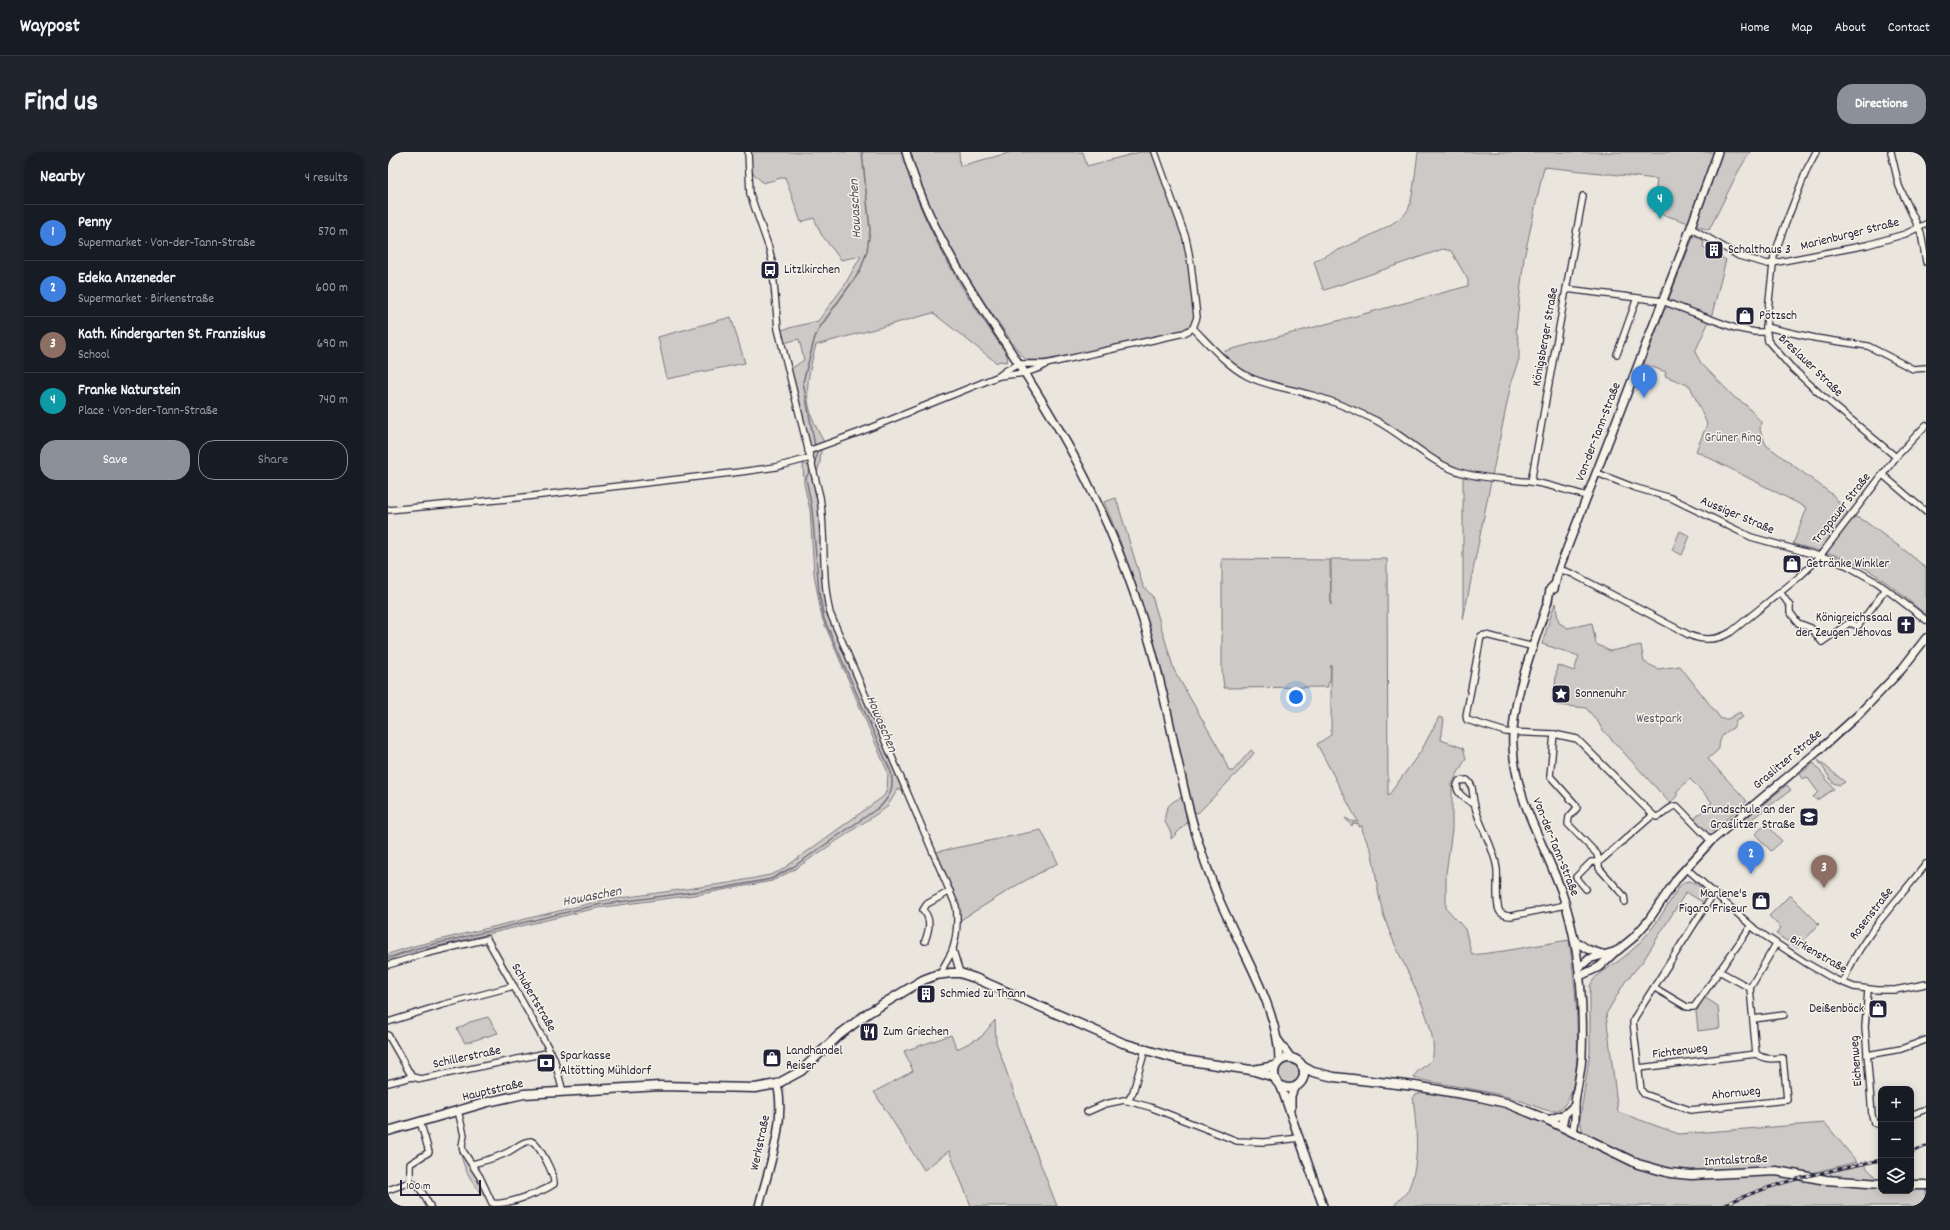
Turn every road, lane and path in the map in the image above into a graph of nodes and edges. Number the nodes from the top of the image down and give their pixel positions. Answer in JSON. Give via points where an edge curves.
{"nodes":[{"id":1,"x":748,"y":152,"type":"edge"},
{"id":2,"x":906,"y":152,"type":"edge"},
{"id":3,"x":1155,"y":152,"type":"edge"},
{"id":4,"x":1718,"y":152,"type":"edge"},
{"id":5,"x":1816,"y":152,"type":"edge"},
{"id":6,"x":1891,"y":152,"type":"edge"},
{"id":7,"x":1583,"y":196,"type":"dead end"},
{"id":8,"x":1926,"y":224,"type":"edge"},
{"id":9,"x":1691,"y":228,"type":"junction"},
{"id":10,"x":1919,"y":228,"type":"junction"},
{"id":11,"x":1926,"y":262,"type":"edge"},
{"id":12,"x":1773,"y":264,"type":"junction"},
{"id":13,"x":1566,"y":289,"type":"junction"},
{"id":14,"x":1637,"y":298,"type":"junction"},
{"id":15,"x":1662,"y":301,"type":"junction"},
{"id":16,"x":1193,"y":328,"type":"junction"},
{"id":17,"x":1766,"y":330,"type":"junction"},
{"id":18,"x":1617,"y":354,"type":"dead end"},
{"id":19,"x":1019,"y":364,"type":"junction"},
{"id":20,"x":1046,"y":364,"type":"junction"},
{"id":21,"x":1926,"y":368,"type":"edge"},
{"id":22,"x":1025,"y":374,"type":"junction"},
{"id":23,"x":999,"y":376,"type":"junction"},
{"id":24,"x":1926,"y":425,"type":"edge"},
{"id":25,"x":810,"y":450,"type":"junction"},
{"id":26,"x":1896,"y":458,"type":"junction"},
{"id":27,"x":811,"y":460,"type":"junction"},
{"id":28,"x":1597,"y":473,"type":"junction"},
{"id":29,"x":1883,"y":475,"type":"junction"},
{"id":30,"x":1531,"y":482,"type":"junction"},
{"id":31,"x":1588,"y":496,"type":"junction"},
{"id":32,"x":388,"y":510,"type":"edge"},
{"id":33,"x":1926,"y":512,"type":"edge"},
{"id":34,"x":1820,"y":556,"type":"junction"},
{"id":35,"x":1559,"y":569,"type":"junction"},
{"id":36,"x":1886,"y":589,"type":"junction"},
{"id":37,"x":1780,"y":592,"type":"junction"},
{"id":38,"x":1926,"y":620,"type":"edge"},
{"id":39,"x":1926,"y":638,"type":"edge"},
{"id":40,"x":1534,"y":647,"type":"junction"},
{"id":41,"x":1513,"y":732,"type":"junction"},
{"id":42,"x":1554,"y":734,"type":"junction"},
{"id":43,"x":1474,"y":804,"type":"dead end"},
{"id":44,"x":1653,"y":815,"type":"junction"},
{"id":45,"x":1711,"y":841,"type":"junction"},
{"id":46,"x":1599,"y":862,"type":"junction"},
{"id":47,"x":1926,"y":864,"type":"edge"},
{"id":48,"x":1686,"y":868,"type":"junction"},
{"id":49,"x":1586,"y":889,"type":"dead end"},
{"id":50,"x":950,"y":892,"type":"junction"},
{"id":51,"x":1714,"y":893,"type":"junction"},
{"id":52,"x":1625,"y":902,"type":"dead end"},
{"id":53,"x":1566,"y":905,"type":"junction"},
{"id":54,"x":1751,"y":926,"type":"junction"},
{"id":55,"x":1574,"y":940,"type":"junction"},
{"id":56,"x":925,"y":941,"type":"dead end"},
{"id":57,"x":1776,"y":944,"type":"junction"},
{"id":58,"x":953,"y":950,"type":"junction"},
{"id":59,"x":1617,"y":951,"type":"junction"},
{"id":60,"x":1602,"y":954,"type":"junction"},
{"id":61,"x":388,"y":965,"type":"edge"},
{"id":62,"x":1579,"y":968,"type":"junction"},
{"id":63,"x":1719,"y":971,"type":"junction"},
{"id":64,"x":960,"y":973,"type":"junction"},
{"id":65,"x":941,"y":974,"type":"junction"},
{"id":66,"x":1580,"y":976,"type":"junction"},
{"id":67,"x":1843,"y":982,"type":"junction"},
{"id":68,"x":1926,"y":984,"type":"edge"},
{"id":69,"x":514,"y":986,"type":"junction"},
{"id":70,"x":1655,"y":988,"type":"junction"},
{"id":71,"x":1750,"y":988,"type":"junction"},
{"id":72,"x":1868,"y":990,"type":"junction"},
{"id":73,"x":1784,"y":1016,"type":"dead end"},
{"id":74,"x":1753,"y":1020,"type":"junction"},
{"id":75,"x":388,"y":1022,"type":"edge"},
{"id":76,"x":388,"y":1035,"type":"edge"},
{"id":77,"x":1277,"y":1038,"type":"junction"},
{"id":78,"x":1926,"y":1040,"type":"edge"},
{"id":79,"x":1145,"y":1050,"type":"junction"},
{"id":80,"x":551,"y":1052,"type":"junction"},
{"id":81,"x":1756,"y":1054,"type":"junction"},
{"id":82,"x":1867,"y":1055,"type":"junction"},
{"id":83,"x":1291,"y":1058,"type":"junction"},
{"id":84,"x":1277,"y":1064,"type":"junction"},
{"id":85,"x":1302,"y":1066,"type":"junction"},
{"id":86,"x":1639,"y":1068,"type":"junction"},
{"id":87,"x":1251,"y":1070,"type":"junction"},
{"id":88,"x":412,"y":1077,"type":"junction"},
{"id":89,"x":1274,"y":1077,"type":"junction"},
{"id":90,"x":1334,"y":1077,"type":"junction"},
{"id":91,"x":1302,"y":1080,"type":"junction"},
{"id":92,"x":388,"y":1083,"type":"edge"},
{"id":93,"x":777,"y":1084,"type":"junction"},
{"id":94,"x":1282,"y":1087,"type":"junction"},
{"id":95,"x":1294,"y":1088,"type":"junction"},
{"id":96,"x":563,"y":1092,"type":"junction"},
{"id":97,"x":1128,"y":1101,"type":"junction"},
{"id":98,"x":1575,"y":1105,"type":"junction"},
{"id":99,"x":1926,"y":1109,"type":"edge"},
{"id":100,"x":458,"y":1111,"type":"junction"},
{"id":101,"x":1087,"y":1112,"type":"dead end"},
{"id":102,"x":1292,"y":1113,"type":"junction"},
{"id":103,"x":1565,"y":1114,"type":"junction"},
{"id":104,"x":1914,"y":1114,"type":"edge"},
{"id":105,"x":1548,"y":1120,"type":"junction"},
{"id":106,"x":420,"y":1121,"type":"junction"},
{"id":107,"x":1878,"y":1124,"type":"edge"},
{"id":108,"x":1562,"y":1126,"type":"junction"},
{"id":109,"x":388,"y":1131,"type":"edge"},
{"id":110,"x":1573,"y":1131,"type":"junction"},
{"id":111,"x":1300,"y":1138,"type":"junction"},
{"id":112,"x":472,"y":1164,"type":"junction"},
{"id":113,"x":410,"y":1182,"type":"junction"},
{"id":114,"x":1878,"y":1184,"type":"edge"},
{"id":115,"x":1914,"y":1185,"type":"edge"},
{"id":116,"x":1926,"y":1185,"type":"edge"},
{"id":117,"x":388,"y":1190,"type":"edge"},
{"id":118,"x":430,"y":1206,"type":"edge"},
{"id":119,"x":759,"y":1206,"type":"edge"},
{"id":120,"x":1323,"y":1206,"type":"edge"}],
"edges":[{"from":1,"to":25,"type":"street","via":[[750,194],[772,261],[777,324]]},
{"from":2,"to":19,"type":"street","via":[[925,206],[951,260]]},
{"from":3,"to":16,"type":"street","via":[[1186,238],[1197,317]]},
{"from":4,"to":9,"type":"street","name":"Von-der-Tann-Straße"},
{"from":5,"to":12,"type":"street","name":"Breslauer Straße","via":[[1785,225]]},
{"from":6,"to":10,"type":"street","via":[[1899,186]]},
{"from":7,"to":13,"type":"street","name":"Königsberger Straße"},
{"from":8,"to":10,"type":"street","name":"Marienburger Straße"},
{"from":9,"to":12,"type":"street","name":"Marienburger Straße","via":[[1739,256]]},
{"from":9,"to":15,"type":"street","name":"Von-der-Tann-Straße"},
{"from":10,"to":11,"type":"street"},
{"from":10,"to":12,"type":"street","name":"Marienburger Straße","via":[[1873,244]]},
{"from":12,"to":17,"type":"street","name":"Breslauer Straße"},
{"from":13,"to":14,"type":"street"},
{"from":13,"to":30,"type":"street","name":"Königsberger Straße"},
{"from":14,"to":15,"type":"street"},
{"from":14,"to":18,"type":"street"},
{"from":15,"to":17,"type":"street","via":[[1735,328],[1754,332]]},
{"from":15,"to":28,"type":"street","name":"Von-der-Tann-Straße"},
{"from":16,"to":20,"type":"street","via":[[1184,333]]},
{"from":16,"to":30,"type":"street","via":[[1223,359],[1248,376],[1268,384],[1310,394],[1352,410],[1388,427],[1448,468],[1491,478]]},
{"from":17,"to":21,"type":"street","via":[[1868,346],[1913,369]]},
{"from":17,"to":26,"type":"street","name":"Breslauer Straße","via":[[1768,342],[1791,367]]},
{"from":19,"to":20,"type":"street"},
{"from":19,"to":22,"type":"street"},
{"from":19,"to":23,"type":"street"},
{"from":20,"to":22,"type":"street"},
{"from":22,"to":23,"type":"street"},
{"from":22,"to":77,"type":"street","via":[[1053,418],[1094,495],[1129,579],[1153,653],[1202,853],[1222,907],[1265,1002]]},
{"from":23,"to":25,"type":"street"},
{"from":24,"to":26,"type":"street","name":"Troppauer Straße"},
{"from":25,"to":27,"type":"street"},
{"from":26,"to":29,"type":"street","name":"Troppauer Straße"},
{"from":27,"to":32,"type":"street","via":[[740,472]]},
{"from":27,"to":50,"type":"street","via":[[822,510],[830,613]]},
{"from":28,"to":31,"type":"street","name":"Von-der-Tann-Straße"},
{"from":28,"to":34,"type":"street","name":"Aussiger Straße","via":[[1671,498],[1751,536]]},
{"from":29,"to":33,"type":"street"},
{"from":29,"to":34,"type":"street","name":"Troppauer Straße"},
{"from":30,"to":31,"type":"street"},
{"from":31,"to":35,"type":"street","name":"Von-der-Tann-Straße"},
{"from":34,"to":36,"type":"street","name":"Aussiger Straße","via":[[1859,571]]},
{"from":34,"to":37,"type":"street","name":"Troppauer Straße"},
{"from":35,"to":37,"type":"street","name":"Troppauer Straße","via":[[1681,631],[1704,639],[1726,635]]},
{"from":35,"to":40,"type":"street","name":"Von-der-Tann-Straße","via":[[1550,589]]},
{"from":36,"to":37,"type":"street","via":[[1858,626],[1849,623],[1822,642],[1811,628],[1798,623]]},
{"from":36,"to":38,"type":"street","name":"Aussiger Straße"},
{"from":39,"to":45,"type":"street","name":"Graslitzer Straße","via":[[1902,669],[1858,715]]},
{"from":40,"to":41,"type":"street","name":"Von-der-Tann-Straße","via":[[1519,697]]},
{"from":40,"to":41,"type":"street","via":[[1486,635],[1480,638],[1466,718],[1469,721]]},
{"from":41,"to":42,"type":"street"},
{"from":41,"to":53,"type":"street","name":"Von-der-Tann-Straße","via":[[1514,756],[1524,803]]},
{"from":42,"to":44,"type":"street","via":[[1580,741]]},
{"from":42,"to":46,"type":"street","via":[[1550,776],[1576,805],[1576,811],[1567,820],[1568,824],[1597,854]]},
{"from":43,"to":53,"type":"street","via":[[1495,859],[1500,912],[1511,916]]},
{"from":44,"to":45,"type":"street","via":[[1660,816],[1671,807],[1677,806]]},
{"from":44,"to":46,"type":"street"},
{"from":45,"to":48,"type":"street","name":"Graslitzer Straße"},
{"from":46,"to":49,"type":"street","via":[[1592,862],[1576,877]]},
{"from":46,"to":52,"type":"street","via":[[1599,868],[1624,896]]},
{"from":47,"to":67,"type":"street","name":"Rosenstraße","via":[[1867,935],[1853,958]]},
{"from":48,"to":51,"type":"street","name":"Birkenstraße"},
{"from":48,"to":59,"type":"street","name":"Graslitzer Straße","via":[[1641,931]]},
{"from":50,"to":56,"type":"street","via":[[927,904],[923,910],[929,921]]},
{"from":50,"to":58,"type":"street","via":[[957,913]]},
{"from":51,"to":54,"type":"street","name":"Birkenstraße"},
{"from":51,"to":70,"type":"street","name":"Fichtenweg"},
{"from":53,"to":55,"type":"street","name":"Von-der-Tann-Straße"},
{"from":54,"to":57,"type":"street","name":"Birkenstraße"},
{"from":54,"to":63,"type":"street"},
{"from":55,"to":60,"type":"street","via":[[1587,949]]},
{"from":55,"to":62,"type":"street","name":"Von-der-Tann-Straße"},
{"from":57,"to":67,"type":"street","name":"Birkenstraße","via":[[1813,968]]},
{"from":57,"to":71,"type":"street"},
{"from":58,"to":64,"type":"street"},
{"from":58,"to":65,"type":"street"},
{"from":59,"to":60,"type":"street","name":"Graslitzer Straße"},
{"from":59,"to":66,"type":"street","name":"Graslitzer Straße","via":[[1598,967]]},
{"from":60,"to":62,"type":"street","name":"Graslitzer Straße","via":[[1589,959]]},
{"from":61,"to":69,"type":"street","name":"Schubertstraße","via":[[487,939]]},
{"from":62,"to":66,"type":"street","name":"Von-der-Tann-Straße"},
{"from":63,"to":70,"type":"street","via":[[1691,1008]]},
{"from":63,"to":71,"type":"street"},
{"from":64,"to":65,"type":"main road","name":"Hauptstraße"},
{"from":64,"to":79,"type":"main road","via":[[1092,1031]]},
{"from":65,"to":93,"type":"main road","name":"Hauptstraße","via":[[922,980],[879,1005],[839,1035],[801,1071]]},
{"from":66,"to":98,"type":"street","name":"Von-der-Tann-Straße","via":[[1582,1054]]},
{"from":67,"to":72,"type":"street","name":"Birkenstraße"},
{"from":68,"to":72,"type":"street","name":"Birkenstraße","via":[[1895,990]]},
{"from":69,"to":75,"type":"street"},
{"from":69,"to":80,"type":"street","name":"Schubertstraße"},
{"from":70,"to":86,"type":"street","name":"Fichtenweg","via":[[1633,1022]]},
{"from":71,"to":74,"type":"street"},
{"from":72,"to":82,"type":"street","name":"Eichenweg","via":[[1865,1027]]},
{"from":73,"to":74,"type":"street"},
{"from":74,"to":81,"type":"street"},
{"from":76,"to":88,"type":"street"},
{"from":77,"to":83,"type":"street"},
{"from":77,"to":84,"type":"street"},
{"from":78,"to":82,"type":"street","via":[[1902,1049]]},
{"from":79,"to":87,"type":"main road","via":[[1188,1061]]},
{"from":79,"to":97,"type":"street"},
{"from":80,"to":88,"type":"street","name":"Schillerstraße","via":[[420,1079]]},
{"from":80,"to":96,"type":"street","name":"Schubertstraße"},
{"from":81,"to":86,"type":"street","name":"Fichtenweg"},
{"from":81,"to":86,"type":"street","name":"Ahornweg","via":[[1762,1058],[1783,1058],[1787,1100],[1684,1109],[1642,1092]]},
{"from":82,"to":107,"type":"street","name":"Eichenweg","via":[[1872,1119]]},
{"from":83,"to":84,"type":"main road"},
{"from":83,"to":85,"type":"main road"},
{"from":84,"to":87,"type":"main road"},
{"from":84,"to":89,"type":"main road"},
{"from":85,"to":90,"type":"main road","via":[[1313,1072]]},
{"from":85,"to":91,"type":"main road"},
{"from":87,"to":89,"type":"main road"},
{"from":88,"to":92,"type":"street","name":"Schillerstraße"},
{"from":89,"to":94,"type":"main road"},
{"from":90,"to":91,"type":"main road","via":[[1312,1077]]},
{"from":90,"to":105,"type":"main road","name":"Inntalstraße","via":[[1415,1086],[1480,1097],[1506,1103]]},
{"from":91,"to":95,"type":"main road"},
{"from":93,"to":96,"type":"main road","name":"Hauptstraße","via":[[755,1088],[681,1086]]},
{"from":93,"to":119,"type":"street","name":"Werkstraße","via":[[780,1102],[779,1123]]},
{"from":94,"to":95,"type":"main road"},
{"from":94,"to":102,"type":"street"},
{"from":95,"to":102,"type":"street","via":[[1291,1096]]},
{"from":96,"to":100,"type":"main road","name":"Hauptstraße","via":[[514,1096]]},
{"from":97,"to":101,"type":"street","via":[[1105,1104]]},
{"from":97,"to":111,"type":"street","via":[[1157,1109],[1238,1141],[1264,1142]]},
{"from":98,"to":103,"type":"street"},
{"from":98,"to":110,"type":"street","name":"Von-der-Tann-Straße","via":[[1576,1122]]},
{"from":99,"to":104,"type":"street"},
{"from":100,"to":106,"type":"main road","name":"Hauptstraße"},
{"from":100,"to":112,"type":"street","via":[[464,1135],[462,1148]]},
{"from":102,"to":111,"type":"street"},
{"from":103,"to":105,"type":"street"},
{"from":103,"to":108,"type":"street"},
{"from":105,"to":108,"type":"main road","name":"Inntalstraße"},
{"from":106,"to":109,"type":"main road","name":"Hauptstraße"},
{"from":106,"to":113,"type":"street","via":[[429,1152],[410,1164]]},
{"from":108,"to":110,"type":"main road","name":"Inntalstraße"},
{"from":110,"to":114,"type":"main road","name":"Inntalstraße","via":[[1638,1164],[1679,1175],[1776,1171],[1826,1180]]},
{"from":111,"to":120,"type":"street"},
{"from":112,"to":112,"type":"street","via":[[490,1201],[496,1205],[523,1198],[554,1184],[552,1174],[538,1147],[531,1141]]},
{"from":113,"to":117,"type":"street"},
{"from":113,"to":118,"type":"street","via":[[419,1188]]},
{"from":115,"to":116,"type":"main road"}]}
